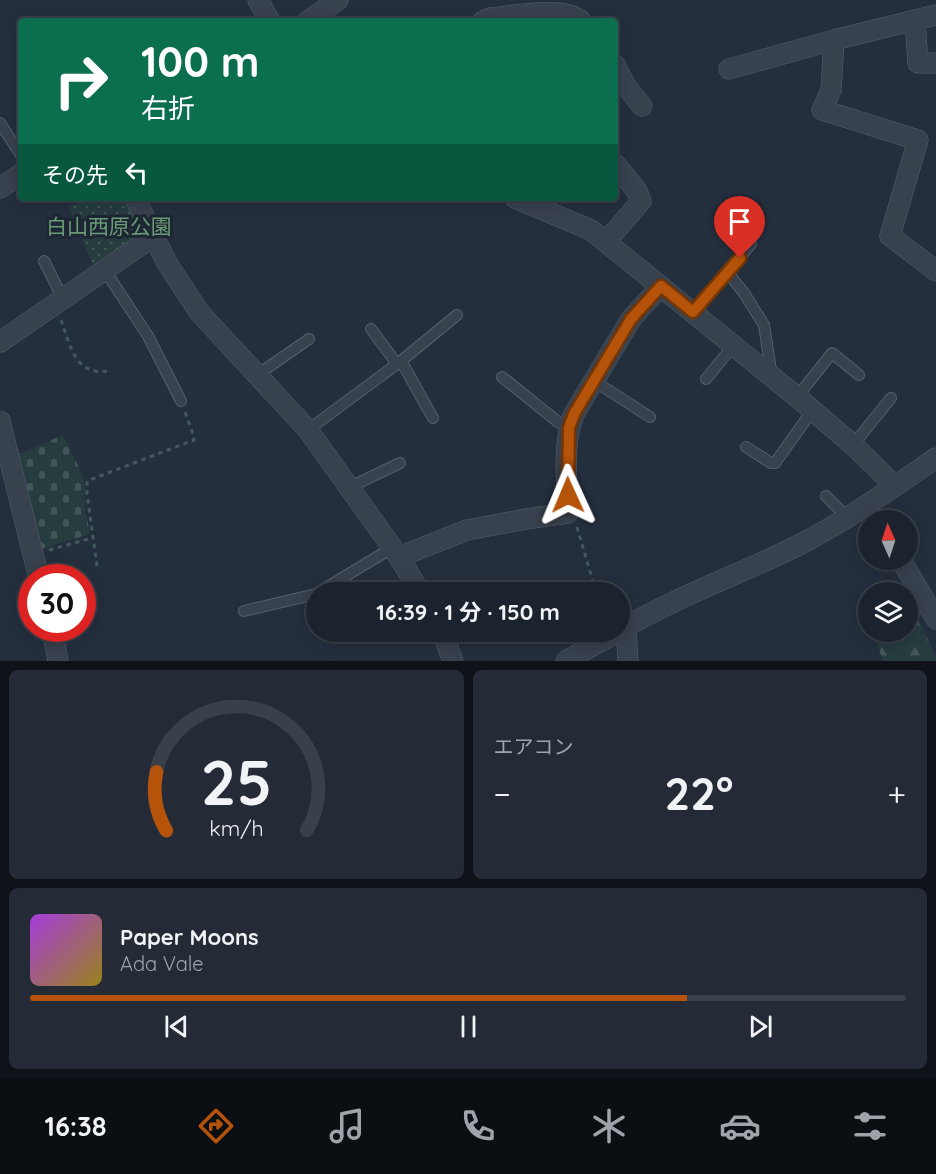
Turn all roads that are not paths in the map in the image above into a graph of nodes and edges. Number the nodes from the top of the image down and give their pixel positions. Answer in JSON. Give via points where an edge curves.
{"nodes":[{"id":1,"x":258,"y":0,"type":"edge"},
{"id":2,"x":333,"y":10,"type":"edge"},
{"id":3,"x":926,"y":13,"type":"edge"},
{"id":4,"x":268,"y":18,"type":"edge"},
{"id":5,"x":315,"y":18,"type":"edge"},
{"id":6,"x":490,"y":18,"type":"edge"},
{"id":7,"x":576,"y":18,"type":"edge"},
{"id":8,"x":834,"y":40,"type":"junction"},
{"id":9,"x":936,"y":63,"type":"edge"},
{"id":10,"x":729,"y":69,"type":"dead end"},
{"id":11,"x":618,"y":71,"type":"edge"},
{"id":12,"x":642,"y":106,"type":"dead end"},
{"id":13,"x":0,"y":123,"type":"edge"},
{"id":14,"x":18,"y":150,"type":"edge"},
{"id":15,"x":618,"y":168,"type":"edge"},
{"id":16,"x":18,"y":176,"type":"edge"},
{"id":17,"x":0,"y":188,"type":"edge"},
{"id":18,"x":136,"y":201,"type":"edge"},
{"id":19,"x":522,"y":201,"type":"edge"},
{"id":20,"x":154,"y":236,"type":"junction"},
{"id":21,"x":606,"y":242,"type":"junction"},
{"id":22,"x":751,"y":244,"type":"dead end"},
{"id":23,"x":44,"y":261,"type":"dead end"},
{"id":24,"x":104,"y":269,"type":"junction"},
{"id":25,"x":936,"y":271,"type":"edge"},
{"id":26,"x":728,"y":273,"type":"junction"},
{"id":27,"x":661,"y":286,"type":"junction"},
{"id":28,"x":58,"y":302,"type":"junction"},
{"id":29,"x":693,"y":312,"type":"junction"},
{"id":30,"x":457,"y":315,"type":"dead end"},
{"id":31,"x":371,"y":329,"type":"dead end"},
{"id":32,"x":309,"y":339,"type":"dead end"},
{"id":33,"x":0,"y":342,"type":"edge"},
{"id":34,"x":733,"y":346,"type":"junction"},
{"id":35,"x":399,"y":362,"type":"junction"},
{"id":36,"x":258,"y":375,"type":"junction"},
{"id":37,"x":859,"y":375,"type":"dead end"},
{"id":38,"x":502,"y":377,"type":"dead end"},
{"id":39,"x":772,"y":377,"type":"junction"},
{"id":40,"x":706,"y":379,"type":"dead end"},
{"id":41,"x":594,"y":381,"type":"junction"},
{"id":42,"x":797,"y":397,"type":"junction"},
{"id":43,"x":891,"y":398,"type":"dead end"},
{"id":44,"x":181,"y":401,"type":"road end"},
{"id":45,"x":812,"y":411,"type":"junction"},
{"id":46,"x":650,"y":417,"type":"dead end"},
{"id":47,"x":433,"y":418,"type":"dead end"},
{"id":48,"x":1,"y":427,"type":"edge"},
{"id":49,"x":569,"y":428,"type":"junction"},
{"id":50,"x":308,"y":430,"type":"junction"},
{"id":51,"x":853,"y":445,"type":"junction"},
{"id":52,"x":746,"y":447,"type":"dead end"},
{"id":53,"x":936,"y":458,"type":"edge"},
{"id":54,"x":400,"y":463,"type":"dead end"},
{"id":55,"x":895,"y":486,"type":"junction"},
{"id":56,"x":350,"y":488,"type":"junction"},
{"id":57,"x":826,"y":496,"type":"dead end"},
{"id":58,"x":874,"y":510,"type":"edge"},
{"id":59,"x":858,"y":515,"type":"edge"},
{"id":60,"x":847,"y":517,"type":"junction"},
{"id":61,"x":396,"y":552,"type":"junction"},
{"id":62,"x":35,"y":564,"type":"edge"},
{"id":63,"x":907,"y":570,"type":"edge"},
{"id":64,"x":339,"y":582,"type":"edge"},
{"id":65,"x":414,"y":582,"type":"edge"},
{"id":66,"x":306,"y":596,"type":"edge"},
{"id":67,"x":244,"y":611,"type":"dead end"},
{"id":68,"x":936,"y":619,"type":"edge"},
{"id":69,"x":630,"y":624,"type":"edge"},
{"id":70,"x":55,"y":642,"type":"edge"},
{"id":71,"x":446,"y":642,"type":"edge"},
{"id":72,"x":604,"y":642,"type":"edge"},
{"id":73,"x":624,"y":642,"type":"edge"},
{"id":74,"x":586,"y":655,"type":"edge"},
{"id":75,"x":58,"y":661,"type":"edge"},
{"id":76,"x":453,"y":661,"type":"edge"},
{"id":77,"x":567,"y":661,"type":"edge"},
{"id":78,"x":628,"y":661,"type":"edge"}],
"edges":[{"from":1,"to":4,"type":"street"},
{"from":2,"to":5,"type":"street"},
{"from":3,"to":8,"type":"street"},
{"from":3,"to":9,"type":"street","via":[[918,63]]},
{"from":6,"to":7,"type":"street","via":[[546,13]]},
{"from":8,"to":10,"type":"street"},
{"from":8,"to":25,"type":"street","via":[[831,90],[822,110],[918,140],[890,236]]},
{"from":11,"to":12,"type":"street"},
{"from":13,"to":14,"type":"lane"},
{"from":15,"to":21,"type":"street","via":[[641,201]]},
{"from":16,"to":17,"type":"street"},
{"from":18,"to":20,"type":"street"},
{"from":19,"to":21,"type":"street","via":[[591,230]]},
{"from":20,"to":24,"type":"street"},
{"from":20,"to":36,"type":"street","via":[[199,312]]},
{"from":21,"to":27,"type":"street"},
{"from":22,"to":26,"type":"lane"},
{"from":23,"to":28,"type":"lane"},
{"from":24,"to":28,"type":"street"},
{"from":24,"to":44,"type":"lane","via":[[148,336]]},
{"from":26,"to":29,"type":"lane"},
{"from":26,"to":39,"type":"lane","via":[[764,325]]},
{"from":27,"to":29,"type":"street"},
{"from":27,"to":41,"type":"street","via":[[631,319]]},
{"from":28,"to":33,"type":"street"},
{"from":29,"to":34,"type":"street"},
{"from":30,"to":35,"type":"lane"},
{"from":31,"to":35,"type":"lane"},
{"from":32,"to":36,"type":"lane"},
{"from":34,"to":39,"type":"street"},
{"from":34,"to":40,"type":"lane"},
{"from":35,"to":47,"type":"lane"},
{"from":35,"to":50,"type":"lane"},
{"from":36,"to":50,"type":"street"},
{"from":37,"to":42,"type":"lane","via":[[832,353]]},
{"from":38,"to":49,"type":"lane"},
{"from":39,"to":42,"type":"street"},
{"from":41,"to":46,"type":"lane"},
{"from":41,"to":49,"type":"street"},
{"from":42,"to":45,"type":"street"},
{"from":43,"to":51,"type":"lane"},
{"from":45,"to":51,"type":"street"},
{"from":45,"to":52,"type":"lane","via":[[775,463]]},
{"from":48,"to":62,"type":"street"},
{"from":49,"to":61,"type":"street","via":[[568,513],[467,530]]},
{"from":50,"to":56,"type":"street"},
{"from":51,"to":55,"type":"street"},
{"from":53,"to":55,"type":"street"},
{"from":54,"to":56,"type":"lane"},
{"from":55,"to":58,"type":"street"},
{"from":56,"to":61,"type":"street"},
{"from":57,"to":60,"type":"lane"},
{"from":59,"to":60,"type":"street"},
{"from":60,"to":69,"type":"street","via":[[799,545]]},
{"from":61,"to":64,"type":"lane"},
{"from":61,"to":65,"type":"street"},
{"from":63,"to":68,"type":"street"},
{"from":66,"to":67,"type":"lane"},
{"from":70,"to":75,"type":"street"},
{"from":71,"to":76,"type":"street"},
{"from":72,"to":74,"type":"street"},
{"from":73,"to":78,"type":"street"},
{"from":74,"to":77,"type":"street"}]}
